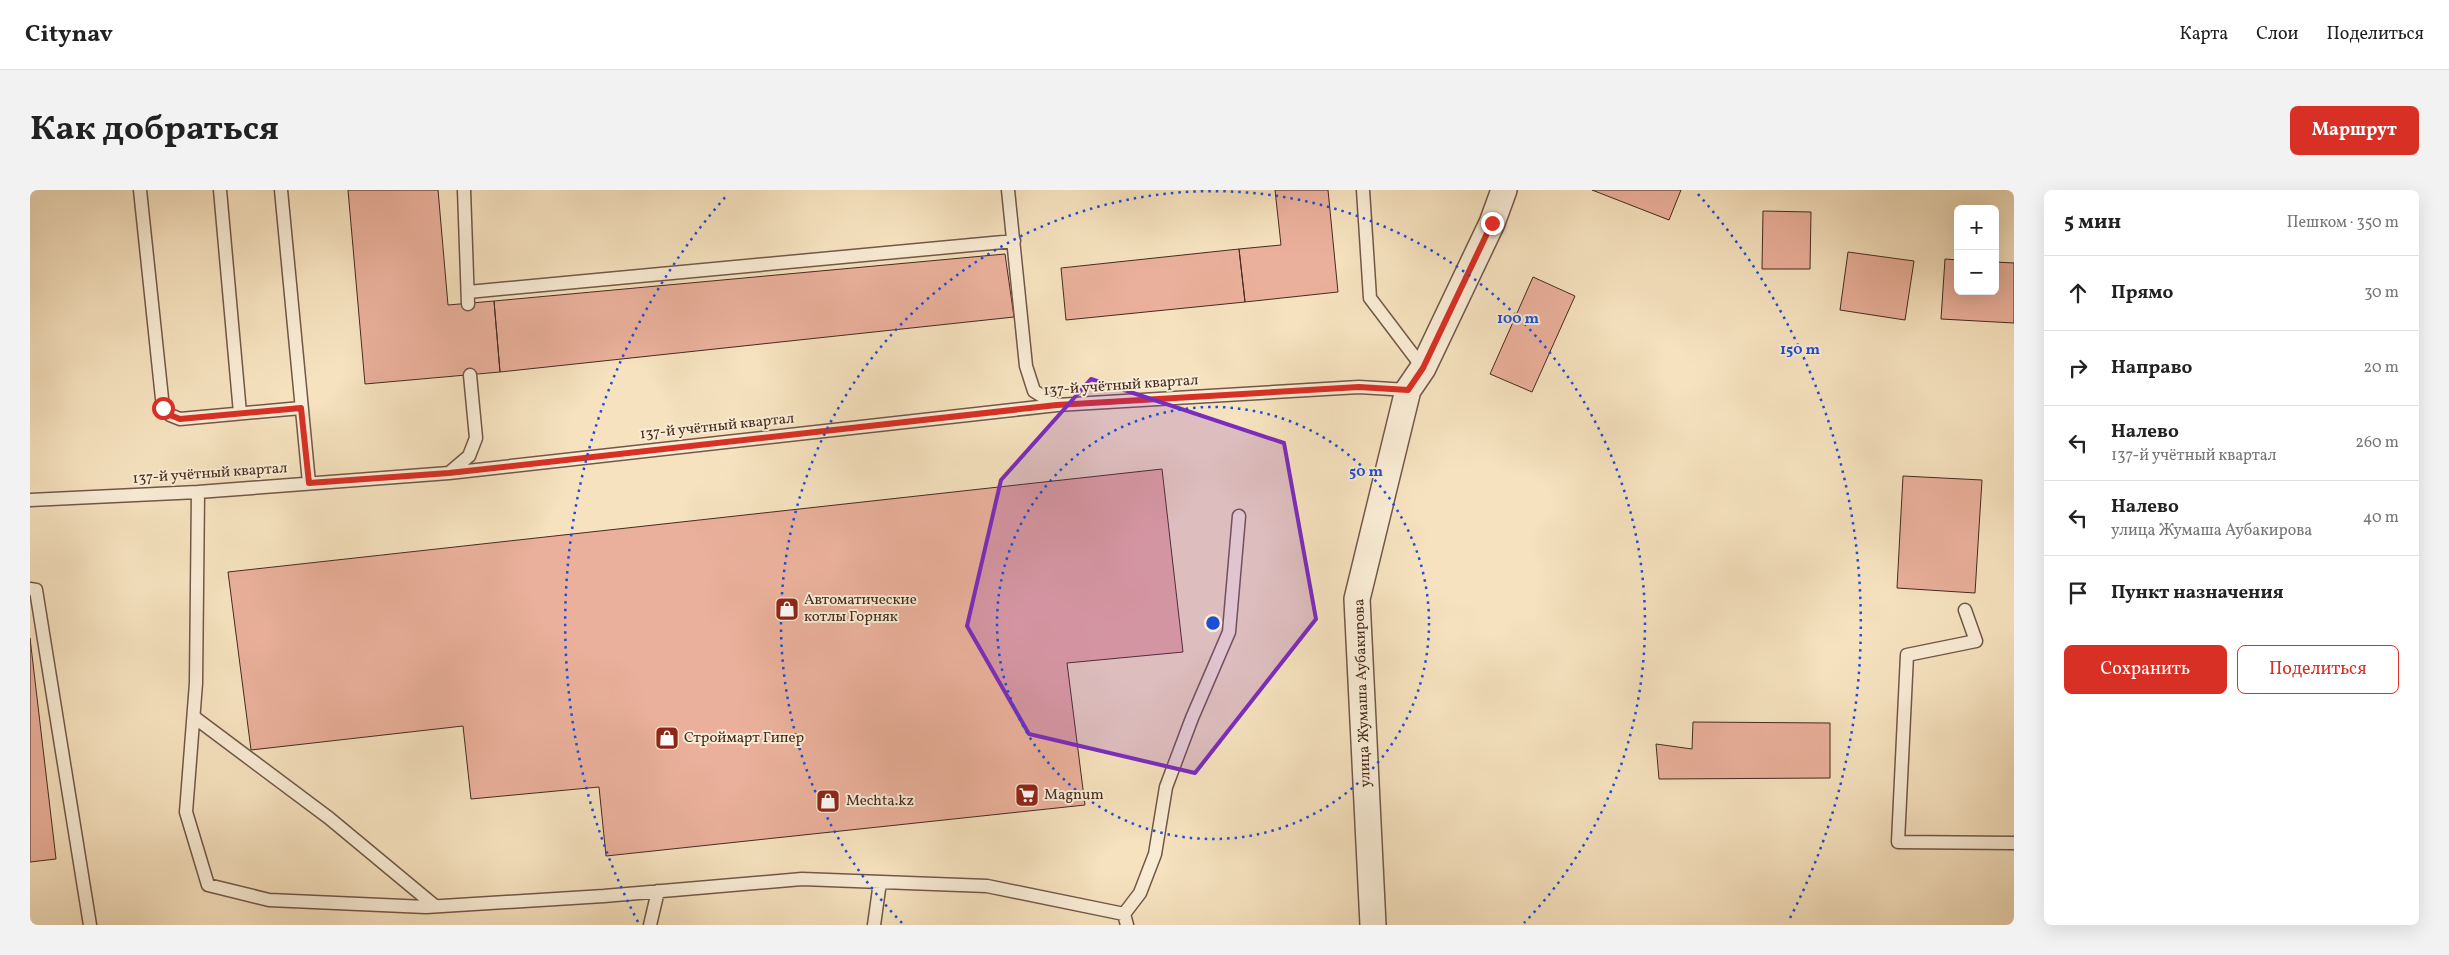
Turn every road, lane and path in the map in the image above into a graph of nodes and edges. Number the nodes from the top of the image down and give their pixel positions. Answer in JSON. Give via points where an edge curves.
{"nodes":[{"id":1,"x":140,"y":190,"type":"edge"},
{"id":2,"x":220,"y":190,"type":"edge"},
{"id":3,"x":281,"y":190,"type":"edge"},
{"id":4,"x":464,"y":190,"type":"edge"},
{"id":5,"x":1008,"y":190,"type":"edge"},
{"id":6,"x":1363,"y":190,"type":"edge"},
{"id":7,"x":1504,"y":190,"type":"edge"},
{"id":8,"x":1014,"y":241,"type":"junction"},
{"id":9,"x":1423,"y":368,"type":"junction"},
{"id":10,"x":470,"y":375,"type":"dead end"},
{"id":11,"x":1408,"y":390,"type":"junction"},
{"id":12,"x":1057,"y":405,"type":"junction"},
{"id":13,"x":301,"y":408,"type":"junction"},
{"id":14,"x":240,"y":414,"type":"junction"},
{"id":15,"x":449,"y":473,"type":"junction"},
{"id":16,"x":309,"y":483,"type":"junction"},
{"id":17,"x":198,"y":492,"type":"junction"},
{"id":18,"x":30,"y":500,"type":"edge"},
{"id":19,"x":1239,"y":516,"type":"dead end"},
{"id":20,"x":32,"y":586,"type":"edge"},
{"id":21,"x":1965,"y":610,"type":"dead end"},
{"id":22,"x":194,"y":717,"type":"junction"},
{"id":23,"x":2014,"y":843,"type":"edge"},
{"id":24,"x":880,"y":882,"type":"junction"},
{"id":25,"x":658,"y":891,"type":"junction"},
{"id":26,"x":435,"y":906,"type":"junction"},
{"id":27,"x":1126,"y":920,"type":"edge"},
{"id":28,"x":90,"y":925,"type":"edge"},
{"id":29,"x":650,"y":925,"type":"edge"},
{"id":30,"x":874,"y":925,"type":"edge"},
{"id":31,"x":1373,"y":925,"type":"edge"}],
"edges":[{"from":1,"to":14,"type":"lane","via":[[163,408],[180,419]]},
{"from":2,"to":14,"type":"lane"},
{"from":3,"to":13,"type":"lane"},
{"from":4,"to":8,"type":"lane","via":[[468,298]]},
{"from":5,"to":8,"type":"lane"},
{"from":6,"to":9,"type":"lane","via":[[1370,298]]},
{"from":7,"to":9,"type":"street","name":"улица Жумаша Аубакирова","via":[[1492,223]]},
{"from":8,"to":12,"type":"lane","via":[[1026,366],[1034,391]]},
{"from":9,"to":11,"type":"street","name":"улица Жумаша Аубакирова"},
{"from":10,"to":15,"type":"lane","via":[[476,438],[469,456]]},
{"from":11,"to":12,"type":"lane","name":"137-й учётный квартал","via":[[1359,387]]},
{"from":11,"to":31,"type":"street","name":"улица Жумаша Аубакирова","via":[[1357,599]]},
{"from":12,"to":15,"type":"lane","name":"137-й учётный квартал"},
{"from":13,"to":14,"type":"lane"},
{"from":13,"to":16,"type":"lane"},
{"from":15,"to":16,"type":"lane","name":"137-й учётный квартал"},
{"from":16,"to":17,"type":"lane","name":"137-й учётный квартал"},
{"from":17,"to":18,"type":"lane","name":"137-й учётный квартал"},
{"from":17,"to":22,"type":"lane"},
{"from":19,"to":27,"type":"lane","via":[[1229,632],[1166,786],[1155,854]]},
{"from":20,"to":28,"type":"lane"},
{"from":21,"to":23,"type":"lane","via":[[1976,641],[1907,656],[1898,842]]},
{"from":22,"to":26,"type":"lane","via":[[329,818]]},
{"from":22,"to":26,"type":"lane","via":[[186,812],[208,885],[269,900]]},
{"from":24,"to":25,"type":"lane","via":[[802,879]]},
{"from":24,"to":27,"type":"lane","via":[[987,886]]},
{"from":24,"to":30,"type":"lane"},
{"from":25,"to":26,"type":"lane"},
{"from":25,"to":29,"type":"lane"}]}
